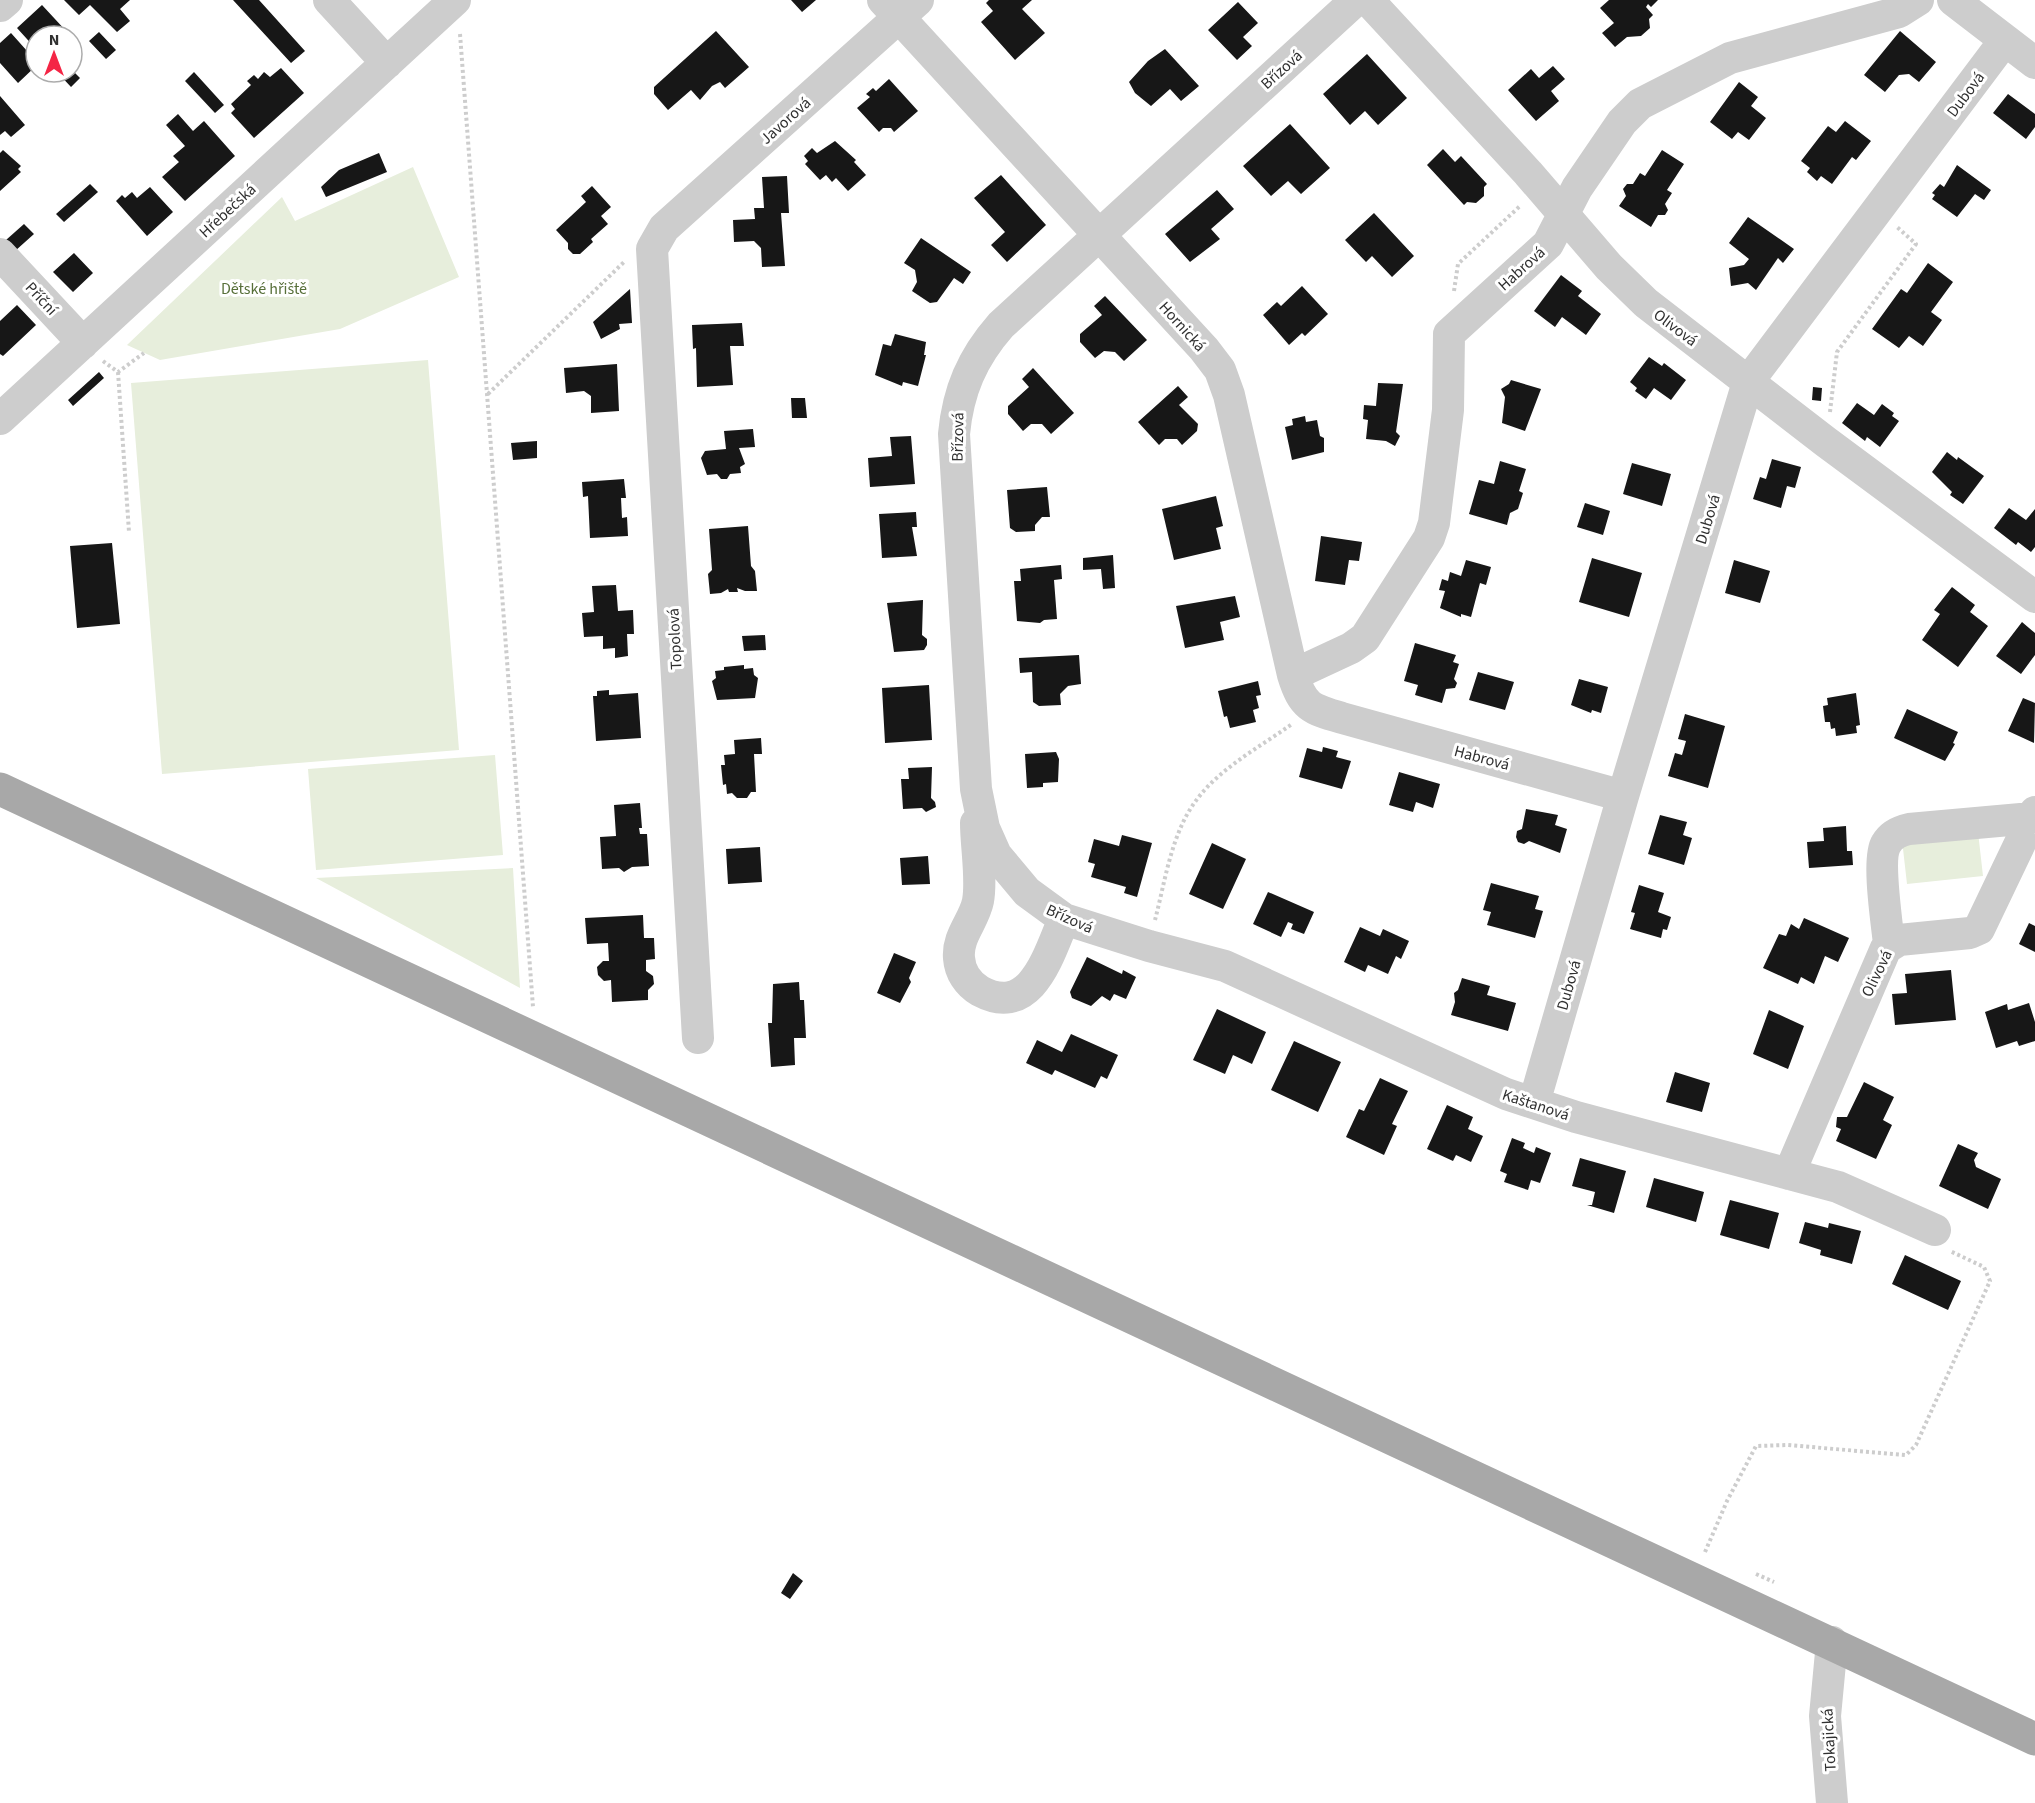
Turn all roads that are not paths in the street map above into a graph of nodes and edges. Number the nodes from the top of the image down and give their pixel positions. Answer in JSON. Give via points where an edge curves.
{"nodes":[{"id":1,"x":7,"y":0,"type":"edge"},
{"id":2,"x":329,"y":0,"type":"edge"},
{"id":3,"x":1356,"y":0,"type":"edge"},
{"id":4,"x":1368,"y":0,"type":"edge"},
{"id":5,"x":1918,"y":0,"type":"edge"},
{"id":6,"x":1953,"y":0,"type":"edge"},
{"id":7,"x":0,"y":6,"type":"edge"},
{"id":8,"x":900,"y":6,"type":"edge"},
{"id":9,"x":457,"y":12,"type":"edge"},
{"id":10,"x":2005,"y":40,"type":"junction"},
{"id":11,"x":387,"y":63,"type":"junction"},
{"id":12,"x":2035,"y":63,"type":"edge"},
{"id":13,"x":1563,"y":213,"type":"junction"},
{"id":14,"x":1099,"y":234,"type":"junction"},
{"id":15,"x":654,"y":242,"type":"joint"},
{"id":16,"x":0,"y":254,"type":"edge"},
{"id":17,"x":83,"y":343,"type":"junction"},
{"id":18,"x":1748,"y":381,"type":"junction"},
{"id":19,"x":0,"y":419,"type":"edge"},
{"id":20,"x":2035,"y":597,"type":"edge"},
{"id":21,"x":1293,"y":675,"type":"junction"},
{"id":22,"x":1342,"y":718,"type":"joint"},
{"id":23,"x":0,"y":789,"type":"edge"},
{"id":24,"x":976,"y":789,"type":"junction"},
{"id":25,"x":1623,"y":796,"type":"junction"},
{"id":26,"x":2033,"y":815,"type":"edge"},
{"id":27,"x":1065,"y":919,"type":"junction"},
{"id":28,"x":1889,"y":944,"type":"junction"},
{"id":29,"x":1149,"y":946,"type":"joint"},
{"id":30,"x":698,"y":1038,"type":"dead end"},
{"id":31,"x":1534,"y":1103,"type":"junction"},
{"id":32,"x":1789,"y":1174,"type":"junction"},
{"id":33,"x":1935,"y":1230,"type":"road end"},
{"id":34,"x":1832,"y":1642,"type":"junction"},
{"id":35,"x":2035,"y":1739,"type":"edge"},
{"id":36,"x":1832,"y":1803,"type":"edge"}],
"edges":[{"from":1,"to":7,"type":"street"},
{"from":2,"to":11,"type":"street"},
{"from":3,"to":14,"type":"street","name":"Břízová"},
{"from":4,"to":13,"type":"street","name":"Olivová"},
{"from":5,"to":13,"type":"street","name":"Habrová","via":[[1899,12],[1730,58],[1647,99],[1622,122]]},
{"from":6,"to":10,"type":"street"},
{"from":8,"to":14,"type":"street","name":"Hornická"},
{"from":8,"to":15,"type":"street","name":"Javorová","via":[[664,228]]},
{"from":9,"to":11,"type":"street","name":"Hřebečská"},
{"from":10,"to":12,"type":"street"},
{"from":10,"to":18,"type":"street","name":"Dubová"},
{"from":11,"to":17,"type":"street","name":"Hřebečská"},
{"from":13,"to":18,"type":"street","name":"Olivová","via":[[1646,303]]},
{"from":13,"to":21,"type":"street","name":"Habrová","via":[[1548,243],[1449,334],[1448,410],[1429,538],[1365,638]]},
{"from":14,"to":21,"type":"street","name":"Hornická","via":[[1204,349],[1224,380]]},
{"from":14,"to":24,"type":"street","name":"Břízová","via":[[984,344],[971,365],[956,410],[954,434]]},
{"from":15,"to":30,"type":"street","name":"Topolová","via":[[652,267]]},
{"from":16,"to":17,"type":"street","name":"Příční"},
{"from":17,"to":19,"type":"street","name":"Hřebečská"},
{"from":18,"to":20,"type":"street","name":"Olivová"},
{"from":18,"to":25,"type":"street","name":"Dubová"},
{"from":21,"to":22,"type":"street","name":"Hornická","via":[[1298,692],[1312,709]]},
{"from":22,"to":25,"type":"street","name":"Habrová"},
{"from":23,"to":34,"type":"main road"},
{"from":24,"to":27,"type":"street","name":"Břízová","via":[[984,828],[1000,861],[1038,903]]},
{"from":24,"to":27,"type":"street","via":[[978,901],[959,947],[960,965],[968,981],[990,996],[1024,991],[1041,972]]},
{"from":25,"to":31,"type":"street","name":"Dubová"},
{"from":26,"to":28,"type":"street","name":"Olivová","via":[[1979,929]]},
{"from":26,"to":28,"type":"street","via":[[1909,829],[1895,834],[1886,844],[1882,859]]},
{"from":27,"to":29,"type":"street","name":"Břízová"},
{"from":28,"to":32,"type":"street","name":"Olivová"},
{"from":29,"to":31,"type":"street","name":"Kaštanová","via":[[1245,974],[1483,1086]]},
{"from":31,"to":32,"type":"street","name":"Kaštanová"},
{"from":32,"to":33,"type":"street","name":"Kaštanová","via":[[1857,1193]]},
{"from":34,"to":35,"type":"main road"},
{"from":34,"to":36,"type":"street","name":"Tokajická","via":[[1825,1716]]}]}
